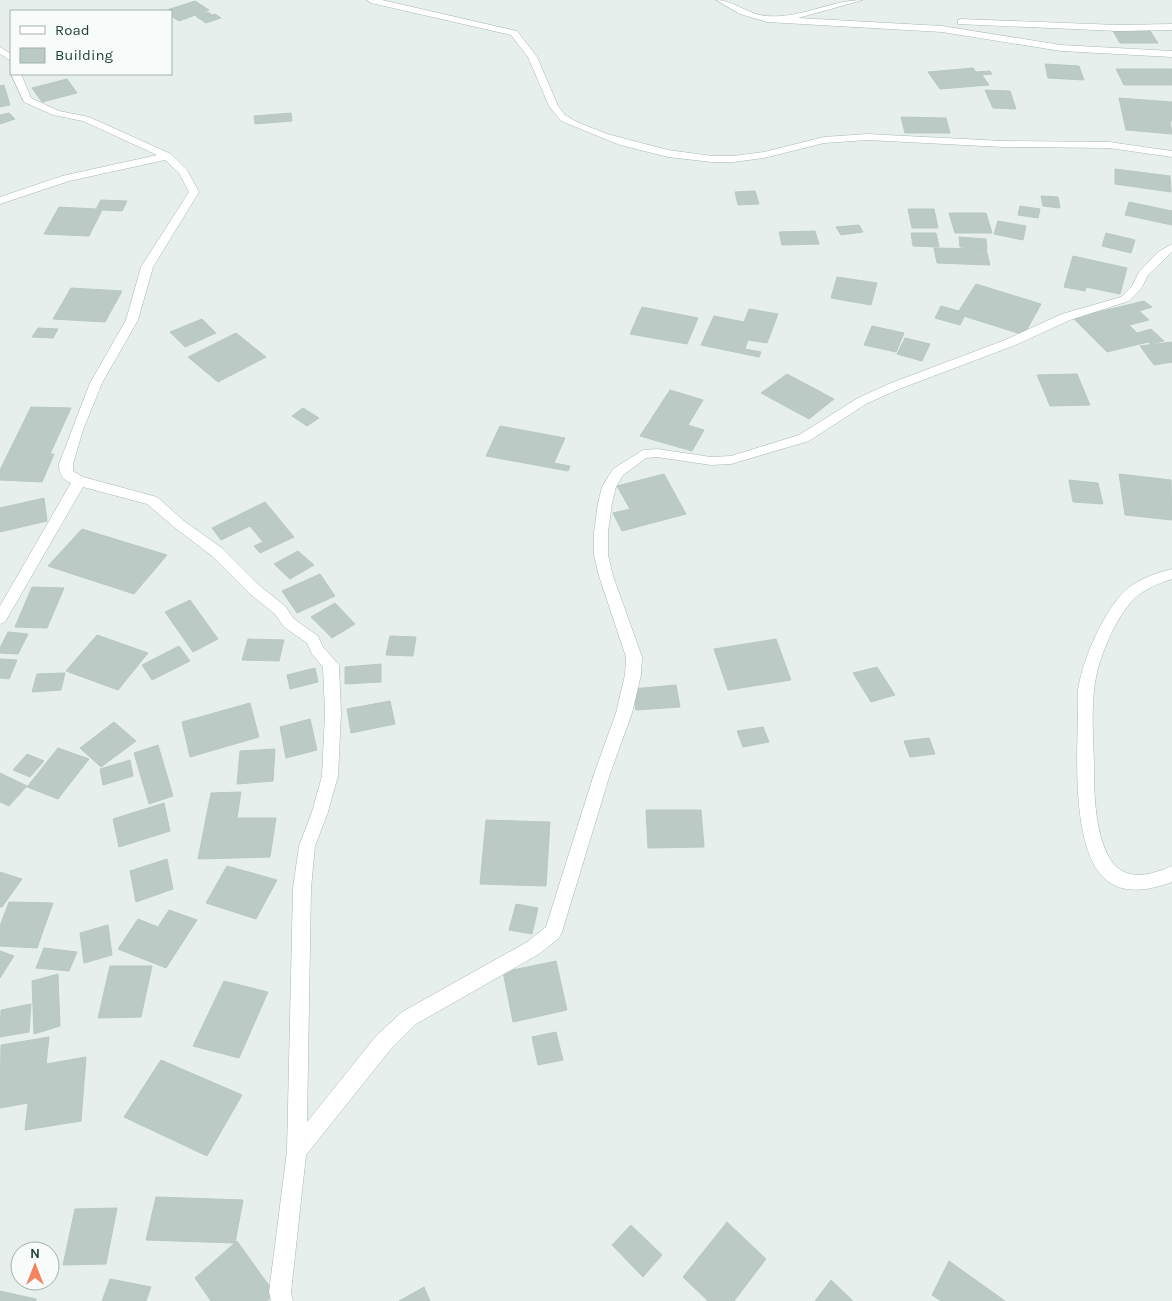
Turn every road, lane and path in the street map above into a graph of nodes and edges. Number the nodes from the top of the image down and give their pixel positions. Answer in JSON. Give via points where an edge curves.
{"nodes":[{"id":1,"x":371,"y":0,"type":"edge"},
{"id":2,"x":720,"y":0,"type":"edge"},
{"id":3,"x":859,"y":0,"type":"edge"},
{"id":4,"x":768,"y":19,"type":"junction"},
{"id":5,"x":903,"y":27,"type":"junction"},
{"id":6,"x":1172,"y":27,"type":"edge"},
{"id":7,"x":1172,"y":54,"type":"edge"},
{"id":8,"x":16,"y":75,"type":"edge"},
{"id":9,"x":1172,"y":154,"type":"edge"},
{"id":10,"x":168,"y":156,"type":"junction"},
{"id":11,"x":0,"y":201,"type":"edge"},
{"id":12,"x":1172,"y":248,"type":"edge"},
{"id":13,"x":79,"y":481,"type":"junction"},
{"id":14,"x":1171,"y":575,"type":"edge"},
{"id":15,"x":0,"y":618,"type":"edge"},
{"id":16,"x":1172,"y":874,"type":"edge"},
{"id":17,"x":297,"y":1151,"type":"junction"},
{"id":18,"x":282,"y":1301,"type":"edge"}],
"edges":[{"from":1,"to":9,"type":"street","via":[[514,33],[524,43],[555,109],[562,117],[609,139],[664,154],[750,158],[815,141],[887,136],[1004,144],[1123,146]]},
{"from":2,"to":4,"type":"street","via":[[733,8]]},
{"from":3,"to":4,"type":"street"},
{"from":4,"to":5,"type":"street"},
{"from":5,"to":6,"type":"street","via":[[955,22]]},
{"from":5,"to":7,"type":"street","via":[[961,30],[1061,48]]},
{"from":8,"to":10,"type":"street","via":[[27,100],[56,113],[86,119]]},
{"from":10,"to":11,"type":"street","via":[[43,185]]},
{"from":10,"to":13,"type":"street","via":[[183,172],[194,192],[146,267],[132,320],[93,390],[77,430],[66,472]]},
{"from":12,"to":17,"type":"street","via":[[1143,274],[1137,287],[1125,299],[1066,317],[887,390],[862,401],[804,438],[731,460],[643,454],[618,472],[605,503],[601,555],[634,657],[633,675],[624,713],[553,932],[533,948],[409,1018],[383,1043]]},
{"from":13,"to":15,"type":"street"},
{"from":13,"to":17,"type":"street","via":[[152,500],[217,552],[280,610],[289,623],[312,640],[331,665],[330,776],[307,846],[302,888]]},
{"from":14,"to":16,"type":"street","via":[[1149,582],[1130,594],[1101,643],[1086,689],[1085,747],[1091,832],[1110,873],[1144,884]]},
{"from":17,"to":18,"type":"street","via":[[280,1292]]}]}
